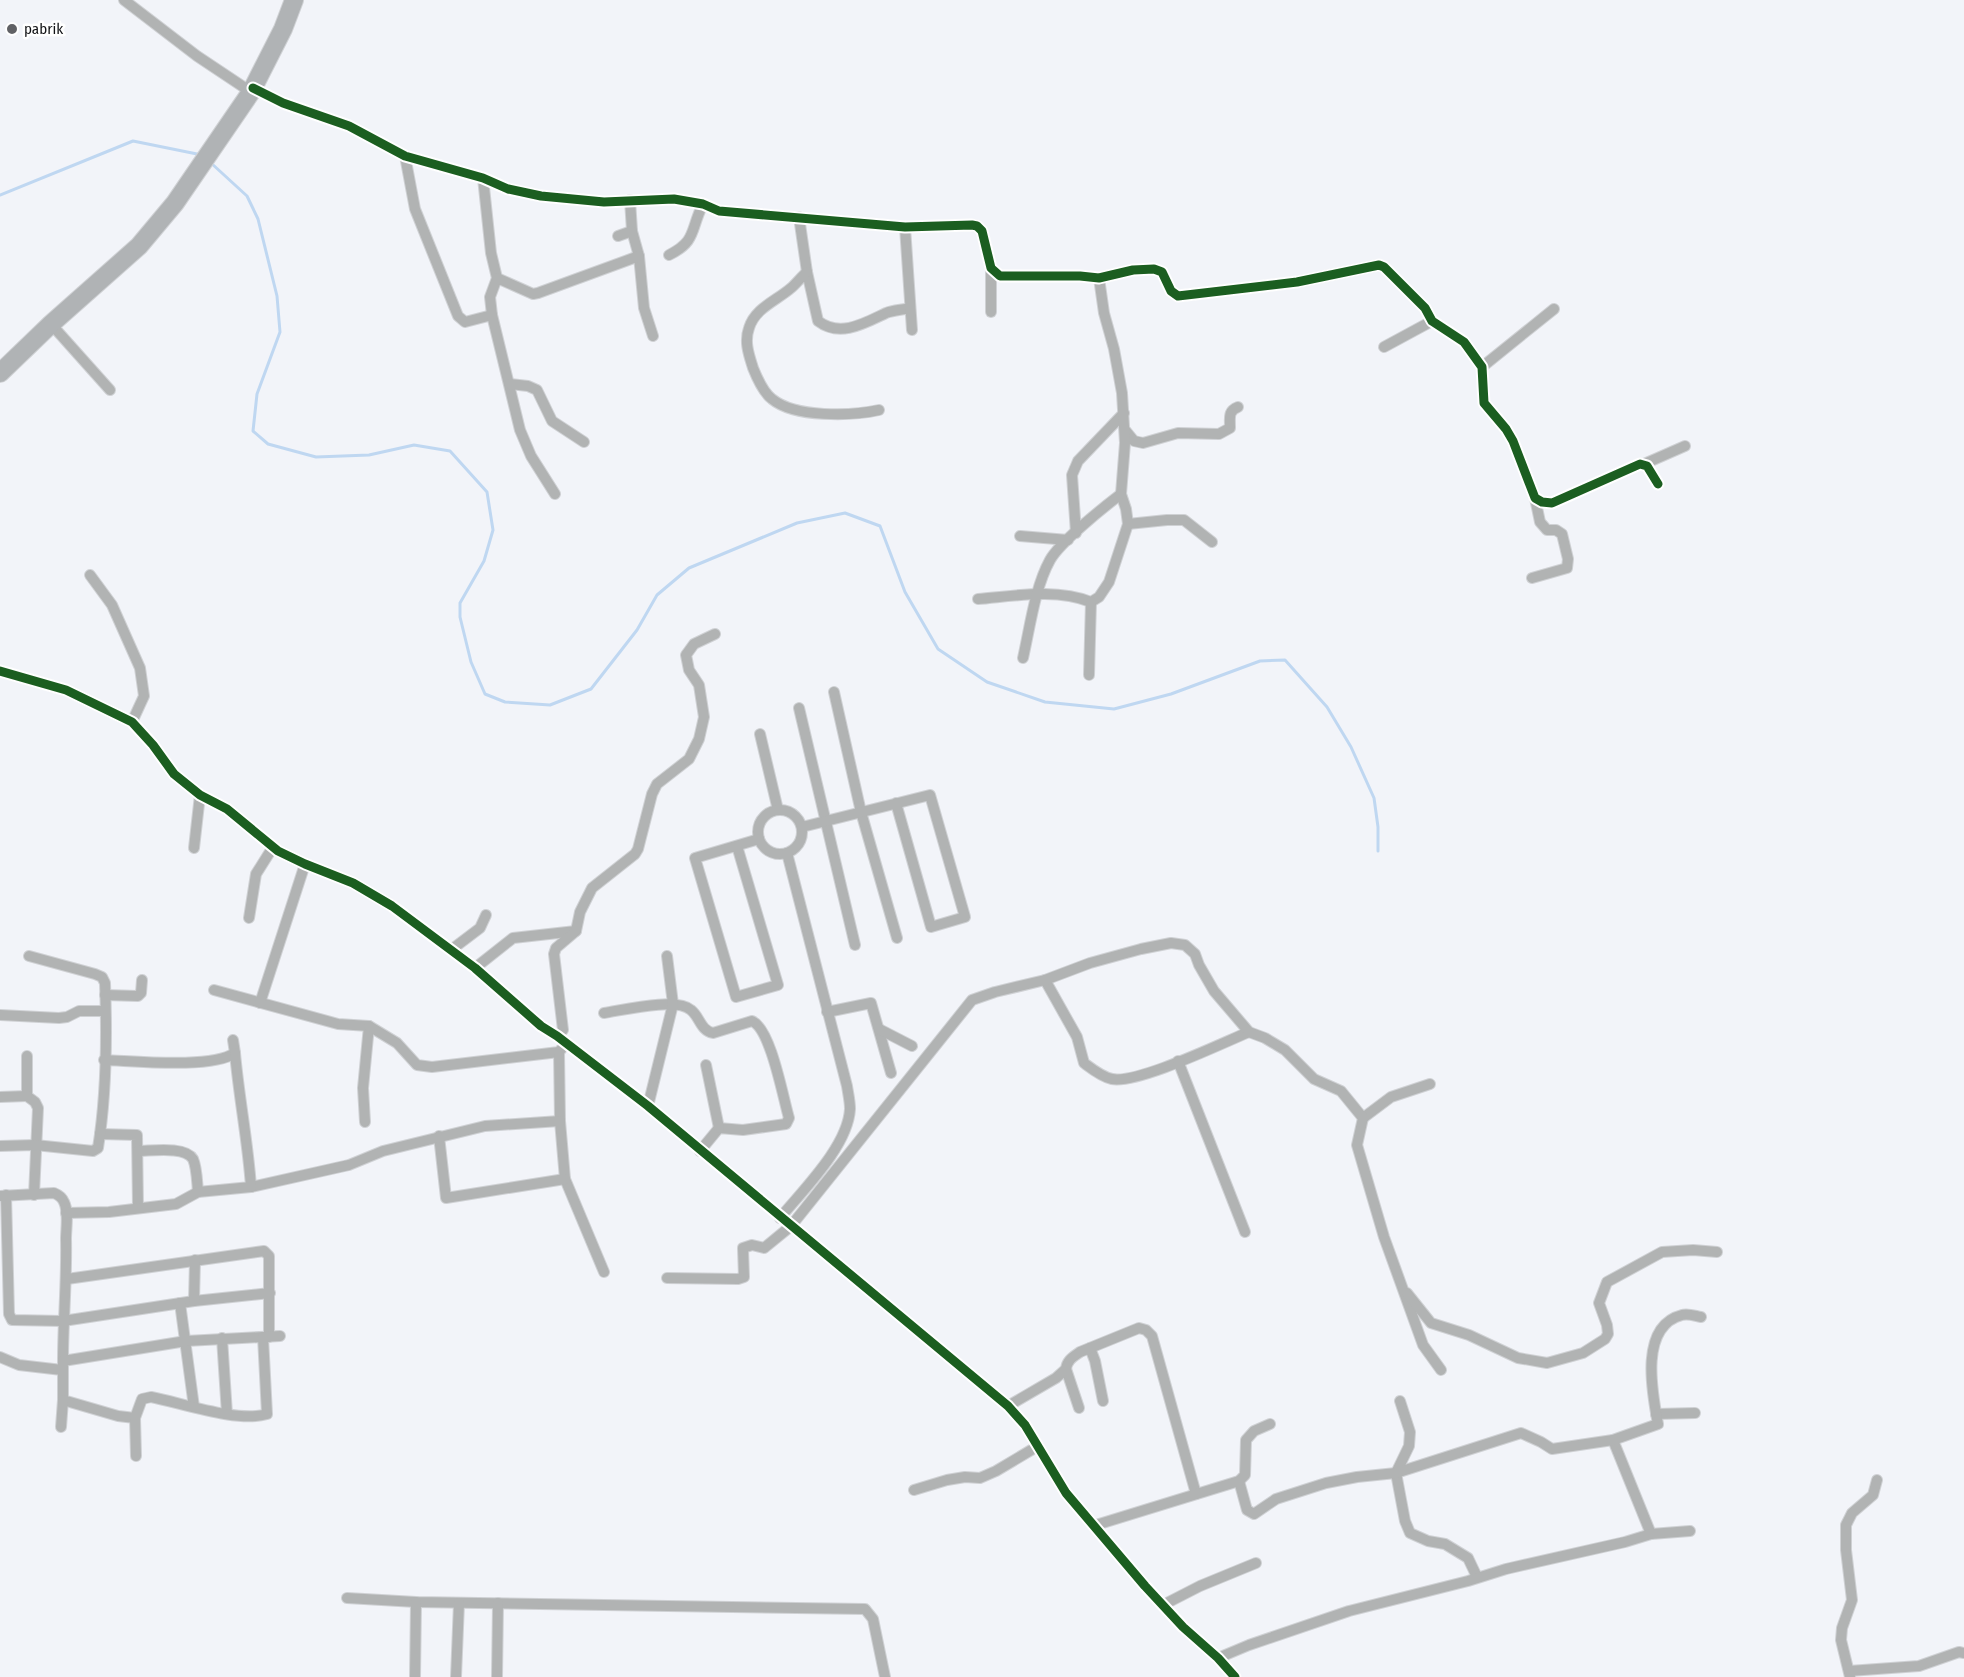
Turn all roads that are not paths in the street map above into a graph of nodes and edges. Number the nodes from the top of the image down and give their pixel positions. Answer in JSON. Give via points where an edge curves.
{"nodes":[{"id":1,"x":124,"y":0,"type":"edge"},
{"id":2,"x":294,"y":0,"type":"edge"},
{"id":3,"x":252,"y":90,"type":"junction"},
{"id":4,"x":405,"y":156,"type":"junction"},
{"id":5,"x":483,"y":178,"type":"junction"},
{"id":6,"x":630,"y":200,"type":"junction"},
{"id":7,"x":703,"y":204,"type":"junction"},
{"id":8,"x":799,"y":217,"type":"junction"},
{"id":9,"x":905,"y":227,"type":"junction"},
{"id":10,"x":633,"y":231,"type":"junction"},
{"id":11,"x":618,"y":236,"type":"dead end"},
{"id":12,"x":669,"y":255,"type":"dead end"},
{"id":13,"x":639,"y":256,"type":"junction"},
{"id":14,"x":991,"y":268,"type":"junction"},
{"id":15,"x":807,"y":272,"type":"junction"},
{"id":16,"x":497,"y":278,"type":"junction"},
{"id":17,"x":1098,"y":278,"type":"junction"},
{"id":18,"x":910,"y":308,"type":"junction"},
{"id":19,"x":1554,"y":309,"type":"dead end"},
{"id":20,"x":991,"y":312,"type":"dead end"},
{"id":21,"x":492,"y":315,"type":"junction"},
{"id":22,"x":1432,"y":321,"type":"junction"},
{"id":23,"x":51,"y":324,"type":"junction"},
{"id":24,"x":912,"y":330,"type":"dead end"},
{"id":25,"x":653,"y":336,"type":"dead end"},
{"id":26,"x":1384,"y":347,"type":"dead end"},
{"id":27,"x":1482,"y":367,"type":"junction"},
{"id":28,"x":0,"y":373,"type":"edge"},
{"id":29,"x":510,"y":384,"type":"junction"},
{"id":30,"x":110,"y":390,"type":"dead end"},
{"id":31,"x":1238,"y":407,"type":"dead end"},
{"id":32,"x":879,"y":410,"type":"dead end"},
{"id":33,"x":1124,"y":413,"type":"junction"},
{"id":34,"x":1125,"y":430,"type":"junction"},
{"id":35,"x":584,"y":442,"type":"dead end"},
{"id":36,"x":1685,"y":446,"type":"dead end"},
{"id":37,"x":1644,"y":464,"type":"junction"},
{"id":38,"x":1658,"y":484,"type":"dead end"},
{"id":39,"x":555,"y":494,"type":"dead end"},
{"id":40,"x":1121,"y":494,"type":"junction"},
{"id":41,"x":1534,"y":498,"type":"junction"},
{"id":42,"x":1128,"y":524,"type":"junction"},
{"id":43,"x":1020,"y":536,"type":"dead end"},
{"id":44,"x":1072,"y":537,"type":"junction"},
{"id":45,"x":1212,"y":542,"type":"dead end"},
{"id":46,"x":90,"y":574,"type":"dead end"},
{"id":47,"x":1532,"y":578,"type":"dead end"},
{"id":48,"x":1038,"y":595,"type":"junction"},
{"id":49,"x":978,"y":599,"type":"dead end"},
{"id":50,"x":1090,"y":602,"type":"junction"},
{"id":51,"x":715,"y":634,"type":"dead end"},
{"id":52,"x":1023,"y":658,"type":"dead end"},
{"id":53,"x":0,"y":670,"type":"edge"},
{"id":54,"x":1089,"y":675,"type":"dead end"},
{"id":55,"x":834,"y":692,"type":"dead end"},
{"id":56,"x":799,"y":708,"type":"dead end"},
{"id":57,"x":132,"y":722,"type":"junction"},
{"id":58,"x":760,"y":734,"type":"dead end"},
{"id":59,"x":200,"y":795,"type":"junction"},
{"id":60,"x":896,"y":803,"type":"junction"},
{"id":61,"x":778,"y":810,"type":"junction"},
{"id":62,"x":861,"y":812,"type":"junction"},
{"id":63,"x":824,"y":821,"type":"junction"},
{"id":64,"x":802,"y":827,"type":"junction"},
{"id":65,"x":759,"y":839,"type":"junction"},
{"id":66,"x":737,"y":846,"type":"junction"},
{"id":67,"x":273,"y":847,"type":"junction"},
{"id":68,"x":194,"y":849,"type":"dead end"},
{"id":69,"x":787,"y":854,"type":"junction"},
{"id":70,"x":305,"y":864,"type":"junction"},
{"id":71,"x":486,"y":915,"type":"dead end"},
{"id":72,"x":249,"y":918,"type":"dead end"},
{"id":73,"x":576,"y":931,"type":"junction"},
{"id":74,"x":897,"y":938,"type":"dead end"},
{"id":75,"x":855,"y":945,"type":"dead end"},
{"id":76,"x":451,"y":950,"type":"junction"},
{"id":77,"x":29,"y":956,"type":"dead end"},
{"id":78,"x":667,"y":956,"type":"dead end"},
{"id":79,"x":475,"y":968,"type":"junction"},
{"id":80,"x":142,"y":980,"type":"dead end"},
{"id":81,"x":1045,"y":980,"type":"junction"},
{"id":82,"x":214,"y":990,"type":"dead end"},
{"id":83,"x":105,"y":995,"type":"junction"},
{"id":84,"x":260,"y":1003,"type":"junction"},
{"id":85,"x":673,"y":1004,"type":"junction"},
{"id":86,"x":104,"y":1011,"type":"junction"},
{"id":87,"x":604,"y":1012,"type":"dead end"},
{"id":88,"x":827,"y":1012,"type":"junction"},
{"id":89,"x":0,"y":1015,"type":"edge"},
{"id":90,"x":369,"y":1026,"type":"junction"},
{"id":91,"x":879,"y":1029,"type":"junction"},
{"id":92,"x":1249,"y":1032,"type":"junction"},
{"id":93,"x":233,"y":1040,"type":"dead end"},
{"id":94,"x":561,"y":1044,"type":"junction"},
{"id":95,"x":912,"y":1046,"type":"dead end"},
{"id":96,"x":235,"y":1053,"type":"junction"},
{"id":97,"x":27,"y":1056,"type":"dead end"},
{"id":98,"x":104,"y":1060,"type":"junction"},
{"id":99,"x":1178,"y":1061,"type":"junction"},
{"id":100,"x":705,"y":1065,"type":"dead end"},
{"id":101,"x":891,"y":1073,"type":"dead end"},
{"id":102,"x":1430,"y":1084,"type":"dead end"},
{"id":103,"x":0,"y":1096,"type":"edge"},
{"id":104,"x":27,"y":1096,"type":"junction"},
{"id":105,"x":648,"y":1106,"type":"junction"},
{"id":106,"x":1363,"y":1118,"type":"junction"},
{"id":107,"x":560,"y":1121,"type":"junction"},
{"id":108,"x":365,"y":1122,"type":"dead end"},
{"id":109,"x":719,"y":1128,"type":"junction"},
{"id":110,"x":100,"y":1134,"type":"junction"},
{"id":111,"x":439,"y":1136,"type":"junction"},
{"id":112,"x":35,"y":1145,"type":"junction"},
{"id":113,"x":0,"y":1146,"type":"edge"},
{"id":114,"x":700,"y":1150,"type":"junction"},
{"id":115,"x":138,"y":1151,"type":"junction"},
{"id":116,"x":566,"y":1179,"type":"junction"},
{"id":117,"x":251,"y":1186,"type":"junction"},
{"id":118,"x":198,"y":1192,"type":"junction"},
{"id":119,"x":3,"y":1195,"type":"edge"},
{"id":120,"x":34,"y":1195,"type":"junction"},
{"id":121,"x":138,"y":1208,"type":"junction"},
{"id":122,"x":66,"y":1213,"type":"junction"},
{"id":123,"x":780,"y":1218,"type":"junction"},
{"id":124,"x":791,"y":1226,"type":"junction"},
{"id":125,"x":1245,"y":1232,"type":"dead end"},
{"id":126,"x":1717,"y":1252,"type":"dead end"},
{"id":127,"x":195,"y":1260,"type":"junction"},
{"id":128,"x":604,"y":1272,"type":"dead end"},
{"id":129,"x":667,"y":1278,"type":"dead end"},
{"id":130,"x":67,"y":1280,"type":"junction"},
{"id":131,"x":1403,"y":1288,"type":"junction"},
{"id":132,"x":270,"y":1293,"type":"junction"},
{"id":133,"x":194,"y":1301,"type":"junction"},
{"id":134,"x":180,"y":1303,"type":"junction"},
{"id":135,"x":1701,"y":1317,"type":"dead end"},
{"id":136,"x":63,"y":1321,"type":"junction"},
{"id":137,"x":271,"y":1337,"type":"junction"},
{"id":138,"x":222,"y":1338,"type":"junction"},
{"id":139,"x":186,"y":1341,"type":"junction"},
{"id":140,"x":1090,"y":1348,"type":"junction"},
{"id":141,"x":0,"y":1357,"type":"edge"},
{"id":142,"x":63,"y":1365,"type":"junction"},
{"id":143,"x":1066,"y":1369,"type":"junction"},
{"id":144,"x":1440,"y":1370,"type":"dead end"},
{"id":145,"x":63,"y":1400,"type":"junction"},
{"id":146,"x":1103,"y":1401,"type":"dead end"},
{"id":147,"x":1400,"y":1401,"type":"dead end"},
{"id":148,"x":1008,"y":1406,"type":"junction"},
{"id":149,"x":194,"y":1407,"type":"junction"},
{"id":150,"x":1079,"y":1408,"type":"dead end"},
{"id":151,"x":1695,"y":1413,"type":"dead end"},
{"id":152,"x":227,"y":1414,"type":"junction"},
{"id":153,"x":1656,"y":1414,"type":"junction"},
{"id":154,"x":135,"y":1418,"type":"junction"},
{"id":155,"x":1270,"y":1424,"type":"dead end"},
{"id":156,"x":61,"y":1427,"type":"dead end"},
{"id":157,"x":1613,"y":1440,"type":"junction"},
{"id":158,"x":1038,"y":1446,"type":"junction"},
{"id":159,"x":136,"y":1456,"type":"dead end"},
{"id":160,"x":1396,"y":1473,"type":"junction"},
{"id":161,"x":1877,"y":1480,"type":"dead end"},
{"id":162,"x":1239,"y":1481,"type":"junction"},
{"id":163,"x":914,"y":1490,"type":"dead end"},
{"id":164,"x":1196,"y":1494,"type":"junction"},
{"id":165,"x":1096,"y":1525,"type":"junction"},
{"id":166,"x":1690,"y":1531,"type":"dead end"},
{"id":167,"x":1651,"y":1534,"type":"junction"},
{"id":168,"x":1256,"y":1563,"type":"dead end"},
{"id":169,"x":1477,"y":1577,"type":"junction"},
{"id":170,"x":347,"y":1598,"type":"dead end"},
{"id":171,"x":416,"y":1602,"type":"junction"},
{"id":172,"x":459,"y":1603,"type":"junction"},
{"id":173,"x":498,"y":1604,"type":"junction"},
{"id":174,"x":1163,"y":1605,"type":"junction"},
{"id":175,"x":1964,"y":1653,"type":"edge"},
{"id":176,"x":1218,"y":1658,"type":"junction"},
{"id":177,"x":1849,"y":1674,"type":"edge"},
{"id":178,"x":415,"y":1677,"type":"edge"},
{"id":179,"x":456,"y":1677,"type":"edge"},
{"id":180,"x":497,"y":1677,"type":"edge"},
{"id":181,"x":885,"y":1677,"type":"edge"},
{"id":182,"x":1235,"y":1677,"type":"edge"}],
"edges":[{"from":1,"to":3,"type":"street","via":[[197,56]]},
{"from":2,"to":3,"type":"highway"},
{"from":3,"to":4,"type":"street","via":[[349,126]]},
{"from":3,"to":23,"type":"highway","via":[[198,172],[139,246]]},
{"from":4,"to":5,"type":"street"},
{"from":4,"to":21,"type":"street","via":[[415,210],[458,316],[465,322]]},
{"from":5,"to":6,"type":"street","via":[[508,189],[541,196],[604,202]]},
{"from":5,"to":16,"type":"street","via":[[490,253]]},
{"from":6,"to":7,"type":"street","via":[[674,199]]},
{"from":6,"to":10,"type":"street"},
{"from":7,"to":8,"type":"street","via":[[719,211]]},
{"from":7,"to":12,"type":"street","via":[[689,241]]},
{"from":8,"to":9,"type":"street"},
{"from":8,"to":15,"type":"street"},
{"from":9,"to":14,"type":"street","via":[[977,226],[985,239]]},
{"from":9,"to":18,"type":"street"},
{"from":10,"to":11,"type":"street"},
{"from":10,"to":13,"type":"street"},
{"from":13,"to":16,"type":"street","via":[[533,294]]},
{"from":13,"to":25,"type":"street","via":[[644,308]]},
{"from":14,"to":17,"type":"street","via":[[1003,276]]},
{"from":14,"to":20,"type":"street"},
{"from":15,"to":18,"type":"street","via":[[818,321],[830,328],[837,330],[870,322],[889,312]]},
{"from":15,"to":32,"type":"street","via":[[758,311],[748,329],[747,350],[757,377],[771,399],[790,409],[863,413]]},
{"from":16,"to":21,"type":"street","via":[[490,297]]},
{"from":17,"to":22,"type":"street","via":[[1154,268],[1162,272],[1171,291],[1178,296],[1297,282],[1379,265],[1415,296]]},
{"from":17,"to":33,"type":"street"},
{"from":18,"to":24,"type":"street"},
{"from":19,"to":27,"type":"street"},
{"from":21,"to":29,"type":"street"},
{"from":22,"to":26,"type":"street"},
{"from":22,"to":27,"type":"street","via":[[1464,342]]},
{"from":23,"to":28,"type":"highway"},
{"from":23,"to":30,"type":"street"},
{"from":27,"to":41,"type":"street","via":[[1484,403],[1513,441]]},
{"from":29,"to":35,"type":"street","via":[[537,390],[552,421]]},
{"from":29,"to":39,"type":"street","via":[[520,430]]},
{"from":31,"to":34,"type":"street","via":[[1230,413],[1230,428],[1219,434],[1178,433],[1143,443],[1134,441]]},
{"from":33,"to":34,"type":"street"},
{"from":33,"to":44,"type":"street","via":[[1075,467]]},
{"from":34,"to":40,"type":"street"},
{"from":36,"to":37,"type":"street"},
{"from":37,"to":38,"type":"street"},
{"from":37,"to":41,"type":"street","via":[[1552,503]]},
{"from":40,"to":42,"type":"street"},
{"from":40,"to":44,"type":"street"},
{"from":41,"to":47,"type":"street","via":[[1540,522],[1547,530],[1562,534],[1569,559],[1567,568]]},
{"from":42,"to":45,"type":"street","via":[[1184,520]]},
{"from":42,"to":50,"type":"street","via":[[1108,582],[1099,597]]},
{"from":43,"to":44,"type":"street"},
{"from":44,"to":48,"type":"street","via":[[1051,557]]},
{"from":46,"to":57,"type":"street","via":[[112,604],[140,668],[144,696]]},
{"from":48,"to":49,"type":"street"},
{"from":48,"to":50,"type":"street","via":[[1079,597]]},
{"from":48,"to":52,"type":"street"},
{"from":50,"to":54,"type":"street"},
{"from":51,"to":73,"type":"street","via":[[694,644],[686,655],[689,670],[699,685],[704,717],[699,739],[689,759],[657,784],[638,849],[592,888]]},
{"from":53,"to":57,"type":"street","via":[[66,690]]},
{"from":55,"to":62,"type":"street"},
{"from":56,"to":63,"type":"street"},
{"from":57,"to":59,"type":"street","via":[[174,774]]},
{"from":58,"to":61,"type":"street"},
{"from":59,"to":67,"type":"street","via":[[227,809]]},
{"from":59,"to":68,"type":"street"},
{"from":60,"to":60,"type":"street","via":[[930,795],[965,917],[931,927]]},
{"from":60,"to":62,"type":"street"},
{"from":61,"to":64,"type":"street","via":[[792,813]]},
{"from":61,"to":65,"type":"street","via":[[761,820]]},
{"from":62,"to":63,"type":"street"},
{"from":62,"to":74,"type":"street"},
{"from":63,"to":64,"type":"street"},
{"from":63,"to":75,"type":"street"},
{"from":64,"to":69,"type":"street","via":[[799,844]]},
{"from":65,"to":66,"type":"street"},
{"from":65,"to":69,"type":"street","via":[[768,851]]},
{"from":66,"to":66,"type":"street","via":[[695,858],[736,997],[778,985]]},
{"from":67,"to":70,"type":"street"},
{"from":67,"to":72,"type":"street","via":[[256,874]]},
{"from":69,"to":88,"type":"street"},
{"from":70,"to":76,"type":"street","via":[[368,891]]},
{"from":70,"to":84,"type":"street"},
{"from":71,"to":76,"type":"street","via":[[480,928]]},
{"from":73,"to":79,"type":"street","via":[[513,938]]},
{"from":73,"to":94,"type":"street","via":[[554,954],[563,1030]]},
{"from":76,"to":79,"type":"street"},
{"from":77,"to":83,"type":"street","via":[[102,977]]},
{"from":78,"to":85,"type":"street"},
{"from":79,"to":94,"type":"street"},
{"from":80,"to":83,"type":"street","via":[[138,996]]},
{"from":81,"to":92,"type":"street","via":[[1141,949],[1171,943],[1185,945],[1195,954],[1214,992]]},
{"from":81,"to":99,"type":"street","via":[[1077,1037],[1084,1063],[1094,1070],[1111,1079],[1121,1079],[1147,1074]]},
{"from":81,"to":124,"type":"street","via":[[972,1000]]},
{"from":82,"to":84,"type":"street"},
{"from":83,"to":86,"type":"street"},
{"from":84,"to":90,"type":"street","via":[[338,1024]]},
{"from":85,"to":87,"type":"street"},
{"from":85,"to":105,"type":"street"},
{"from":85,"to":109,"type":"street","via":[[690,1008],[703,1027],[713,1033],[756,1022],[767,1041],[789,1118],[786,1124],[743,1130]]},
{"from":86,"to":89,"type":"street","via":[[79,1011],[67,1017]]},
{"from":86,"to":98,"type":"street"},
{"from":88,"to":91,"type":"street","via":[[871,1003]]},
{"from":88,"to":123,"type":"street","via":[[850,1109],[845,1129],[830,1156]]},
{"from":90,"to":94,"type":"street","via":[[397,1043],[417,1065],[432,1067]]},
{"from":90,"to":108,"type":"street","via":[[363,1088]]},
{"from":91,"to":95,"type":"street"},
{"from":91,"to":101,"type":"street"},
{"from":92,"to":99,"type":"street"},
{"from":92,"to":106,"type":"street","via":[[1285,1050],[1314,1079],[1341,1091]]},
{"from":93,"to":96,"type":"street"},
{"from":94,"to":105,"type":"street"},
{"from":94,"to":107,"type":"street"},
{"from":96,"to":98,"type":"street","via":[[225,1060]]},
{"from":96,"to":117,"type":"street"},
{"from":97,"to":104,"type":"street"},
{"from":98,"to":110,"type":"street"},
{"from":99,"to":125,"type":"street"},
{"from":100,"to":109,"type":"street"},
{"from":102,"to":106,"type":"street","via":[[1391,1098]]},
{"from":103,"to":104,"type":"street"},
{"from":104,"to":112,"type":"street","via":[[38,1108]]},
{"from":105,"to":114,"type":"street"},
{"from":106,"to":131,"type":"street","via":[[1357,1145]]},
{"from":107,"to":111,"type":"street","via":[[485,1126]]},
{"from":107,"to":116,"type":"street"},
{"from":109,"to":114,"type":"street"},
{"from":110,"to":112,"type":"street","via":[[98,1148],[93,1151]]},
{"from":110,"to":115,"type":"street","via":[[137,1135]]},
{"from":111,"to":116,"type":"street","via":[[446,1198]]},
{"from":111,"to":117,"type":"street","via":[[383,1151],[350,1165]]},
{"from":112,"to":113,"type":"street"},
{"from":112,"to":120,"type":"street"},
{"from":114,"to":123,"type":"street"},
{"from":115,"to":118,"type":"street","via":[[180,1151],[190,1155]]},
{"from":115,"to":121,"type":"street"},
{"from":116,"to":128,"type":"street"},
{"from":117,"to":118,"type":"street"},
{"from":118,"to":121,"type":"street","via":[[176,1204]]},
{"from":119,"to":120,"type":"street"},
{"from":119,"to":136,"type":"street","via":[[10,1318]]},
{"from":120,"to":122,"type":"street","via":[[59,1195]]},
{"from":121,"to":122,"type":"street"},
{"from":122,"to":130,"type":"street"},
{"from":123,"to":124,"type":"street"},
{"from":124,"to":129,"type":"street","via":[[764,1248],[743,1248],[744,1277]]},
{"from":124,"to":148,"type":"street"},
{"from":126,"to":131,"type":"street","via":[[1662,1252],[1607,1282],[1599,1303],[1608,1334],[1605,1340],[1583,1353],[1547,1363],[1518,1358],[1469,1335],[1431,1323]]},
{"from":127,"to":130,"type":"street"},
{"from":127,"to":132,"type":"street","via":[[264,1251],[269,1256]]},
{"from":127,"to":133,"type":"street"},
{"from":130,"to":136,"type":"street"},
{"from":131,"to":144,"type":"street","via":[[1423,1345]]},
{"from":132,"to":133,"type":"street"},
{"from":132,"to":137,"type":"street"},
{"from":133,"to":134,"type":"street"},
{"from":134,"to":136,"type":"street"},
{"from":134,"to":139,"type":"street"},
{"from":135,"to":153,"type":"street","via":[[1684,1314],[1664,1325],[1656,1335],[1650,1380]]},
{"from":136,"to":142,"type":"street"},
{"from":137,"to":138,"type":"street"},
{"from":137,"to":152,"type":"street","via":[[267,1414]]},
{"from":138,"to":139,"type":"street"},
{"from":138,"to":152,"type":"street"},
{"from":139,"to":142,"type":"street"},
{"from":139,"to":149,"type":"street"},
{"from":140,"to":143,"type":"street","via":[[1071,1358]]},
{"from":140,"to":146,"type":"street"},
{"from":140,"to":164,"type":"street","via":[[1139,1328],[1152,1336]]},
{"from":141,"to":142,"type":"street","via":[[35,1368]]},
{"from":142,"to":145,"type":"street"},
{"from":143,"to":148,"type":"street"},
{"from":143,"to":150,"type":"street"},
{"from":145,"to":154,"type":"street"},
{"from":145,"to":156,"type":"street"},
{"from":147,"to":160,"type":"street","via":[[1410,1432],[1409,1446]]},
{"from":148,"to":158,"type":"street"},
{"from":149,"to":152,"type":"street"},
{"from":149,"to":154,"type":"street","via":[[151,1397],[142,1399]]},
{"from":151,"to":153,"type":"street"},
{"from":153,"to":157,"type":"street","via":[[1658,1424]]},
{"from":154,"to":159,"type":"street"},
{"from":155,"to":162,"type":"street","via":[[1246,1440],[1245,1475]]},
{"from":157,"to":160,"type":"street","via":[[1552,1449],[1521,1433]]},
{"from":157,"to":167,"type":"street"},
{"from":158,"to":163,"type":"street","via":[[980,1478],[947,1480]]},
{"from":158,"to":165,"type":"street","via":[[1066,1493]]},
{"from":160,"to":162,"type":"street","via":[[1326,1483],[1276,1499],[1254,1514],[1247,1510]]},
{"from":160,"to":169,"type":"street","via":[[1410,1533],[1445,1544],[1468,1558]]},
{"from":161,"to":177,"type":"street","via":[[1873,1495],[1852,1513],[1846,1525],[1852,1600],[1841,1640]]},
{"from":162,"to":164,"type":"street"},
{"from":164,"to":165,"type":"street"},
{"from":165,"to":174,"type":"street"},
{"from":166,"to":167,"type":"street"},
{"from":167,"to":169,"type":"street"},
{"from":168,"to":174,"type":"street"},
{"from":169,"to":176,"type":"street","via":[[1349,1611]]},
{"from":170,"to":171,"type":"street"},
{"from":171,"to":172,"type":"street"},
{"from":171,"to":178,"type":"street"},
{"from":172,"to":173,"type":"street"},
{"from":172,"to":179,"type":"street"},
{"from":173,"to":180,"type":"street"},
{"from":173,"to":181,"type":"street","via":[[865,1610],[873,1619]]},
{"from":174,"to":176,"type":"street"},
{"from":175,"to":177,"type":"street","via":[[1919,1666]]},
{"from":176,"to":182,"type":"street"}]}
